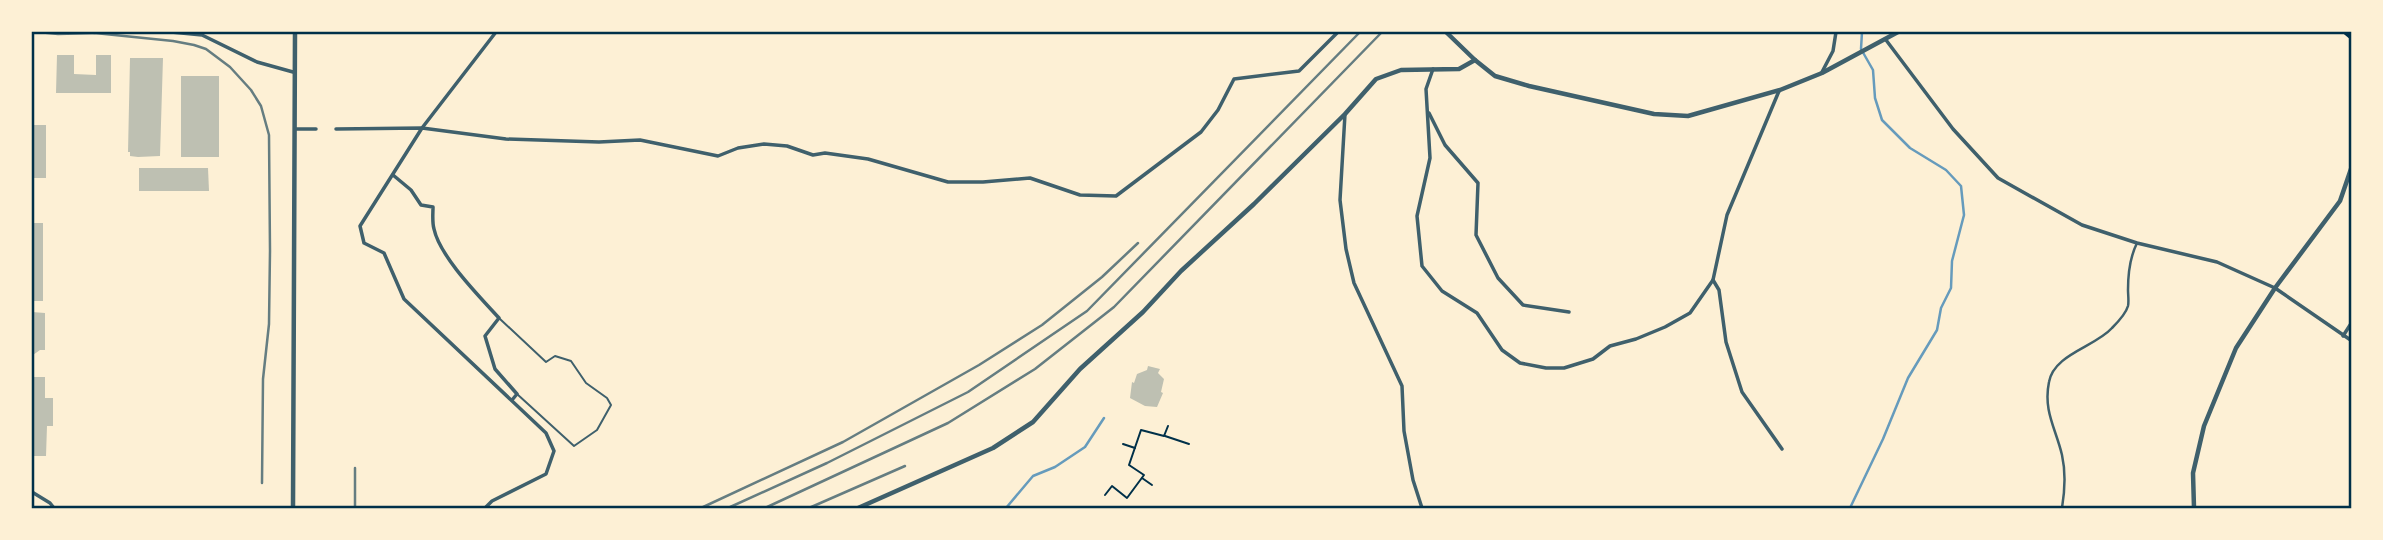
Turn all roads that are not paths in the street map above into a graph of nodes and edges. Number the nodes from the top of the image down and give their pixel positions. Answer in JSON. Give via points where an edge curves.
{"nodes":[{"id":1,"x":171,"y":32,"type":"edge"},
{"id":2,"x":295,"y":32,"type":"edge"},
{"id":3,"x":496,"y":32,"type":"edge"},
{"id":4,"x":1338,"y":32,"type":"edge"},
{"id":5,"x":1836,"y":32,"type":"edge"},
{"id":6,"x":1898,"y":32,"type":"edge"},
{"id":7,"x":2346,"y":32,"type":"edge"},
{"id":8,"x":202,"y":33,"type":"edge"},
{"id":9,"x":1448,"y":33,"type":"edge"},
{"id":10,"x":2351,"y":37,"type":"edge"},
{"id":11,"x":1886,"y":40,"type":"junction"},
{"id":12,"x":1475,"y":60,"type":"junction"},
{"id":13,"x":1433,"y":69,"type":"junction"},
{"id":14,"x":293,"y":72,"type":"junction"},
{"id":15,"x":1822,"y":73,"type":"junction"},
{"id":16,"x":1780,"y":90,"type":"junction"},
{"id":17,"x":1428,"y":111,"type":"junction"},
{"id":18,"x":1345,"y":114,"type":"junction"},
{"id":19,"x":422,"y":128,"type":"junction"},
{"id":20,"x":295,"y":129,"type":"junction"},
{"id":21,"x":316,"y":129,"type":"dead end"},
{"id":22,"x":336,"y":129,"type":"dead end"},
{"id":23,"x":2351,"y":166,"type":"edge"},
{"id":24,"x":393,"y":175,"type":"junction"},
{"id":25,"x":2137,"y":243,"type":"junction"},
{"id":26,"x":1713,"y":280,"type":"junction"},
{"id":27,"x":2275,"y":288,"type":"junction"},
{"id":28,"x":1569,"y":312,"type":"dead end"},
{"id":29,"x":499,"y":318,"type":"junction"},
{"id":30,"x":2351,"y":322,"type":"edge"},
{"id":31,"x":2343,"y":336,"type":"junction"},
{"id":32,"x":2351,"y":341,"type":"edge"},
{"id":33,"x":517,"y":394,"type":"junction"},
{"id":34,"x":512,"y":400,"type":"junction"},
{"id":35,"x":1782,"y":450,"type":"dead end"},
{"id":36,"x":32,"y":492,"type":"edge"},
{"id":37,"x":54,"y":509,"type":"edge"},
{"id":38,"x":293,"y":509,"type":"edge"},
{"id":39,"x":485,"y":509,"type":"edge"},
{"id":40,"x":858,"y":509,"type":"edge"},
{"id":41,"x":1422,"y":509,"type":"edge"},
{"id":42,"x":2062,"y":509,"type":"edge"},
{"id":43,"x":2194,"y":509,"type":"edge"}],
"edges":[{"from":1,"to":8,"type":"street"},
{"from":2,"to":14,"type":"street"},
{"from":3,"to":19,"type":"street"},
{"from":4,"to":19,"type":"street","via":[[1299,71],[1234,79],[1201,132],[1116,196],[1080,195],[1030,178],[948,182],[868,159],[813,155],[787,146],[764,144],[718,156],[640,140],[506,139]]},
{"from":5,"to":15,"type":"street"},
{"from":6,"to":11,"type":"street"},
{"from":7,"to":10,"type":"highway"},
{"from":8,"to":14,"type":"street","via":[[257,62]]},
{"from":9,"to":12,"type":"street"},
{"from":11,"to":15,"type":"street"},
{"from":11,"to":25,"type":"street","via":[[1953,129],[1998,178],[2082,225]]},
{"from":12,"to":13,"type":"street","via":[[1460,69]]},
{"from":12,"to":16,"type":"street","via":[[1495,76],[1518,83],[1654,114],[1688,116]]},
{"from":13,"to":17,"type":"street","via":[[1426,89]]},
{"from":13,"to":18,"type":"street","via":[[1401,69],[1376,79]]},
{"from":14,"to":20,"type":"street"},
{"from":15,"to":16,"type":"street"},
{"from":16,"to":26,"type":"street","via":[[1727,215]]},
{"from":17,"to":26,"type":"street","via":[[1430,158],[1416,216],[1422,266],[1442,291],[1477,313],[1502,350],[1520,363],[1555,368],[1593,359],[1610,346],[1665,327],[1689,313]]},
{"from":17,"to":28,"type":"street","via":[[1445,145],[1478,183],[1476,235],[1498,278],[1523,305]]},
{"from":18,"to":40,"type":"street","via":[[1080,369],[1033,422],[993,448]]},
{"from":18,"to":41,"type":"street","via":[[1340,200],[1346,249],[1354,284],[1402,386],[1404,431]]},
{"from":19,"to":22,"type":"street"},
{"from":19,"to":24,"type":"street"},
{"from":20,"to":21,"type":"street"},
{"from":20,"to":38,"type":"street"},
{"from":23,"to":27,"type":"street","via":[[2340,201]]},
{"from":24,"to":29,"type":"street","via":[[421,205],[433,207],[439,244]]},
{"from":24,"to":34,"type":"street","via":[[360,226],[364,243],[384,253],[404,299]]},
{"from":25,"to":27,"type":"street","via":[[2217,262]]},
{"from":25,"to":42,"type":"street","via":[[2132,252],[2128,306],[2111,329],[2059,365],[2049,380],[2048,414],[2062,454],[2066,485]]},
{"from":26,"to":35,"type":"street","via":[[1742,392]]},
{"from":27,"to":31,"type":"street"},
{"from":27,"to":43,"type":"street","via":[[2235,348],[2212,404],[2193,473]]},
{"from":29,"to":33,"type":"street","via":[[485,336],[495,369]]},
{"from":29,"to":33,"type":"lane","via":[[546,362],[555,356],[571,361],[586,383],[611,405],[597,430],[573,446]]},
{"from":30,"to":31,"type":"street"},
{"from":31,"to":32,"type":"street"},
{"from":33,"to":34,"type":"street"},
{"from":34,"to":39,"type":"street","via":[[546,433],[554,451],[547,474],[492,501]]},
{"from":36,"to":37,"type":"street"}]}
